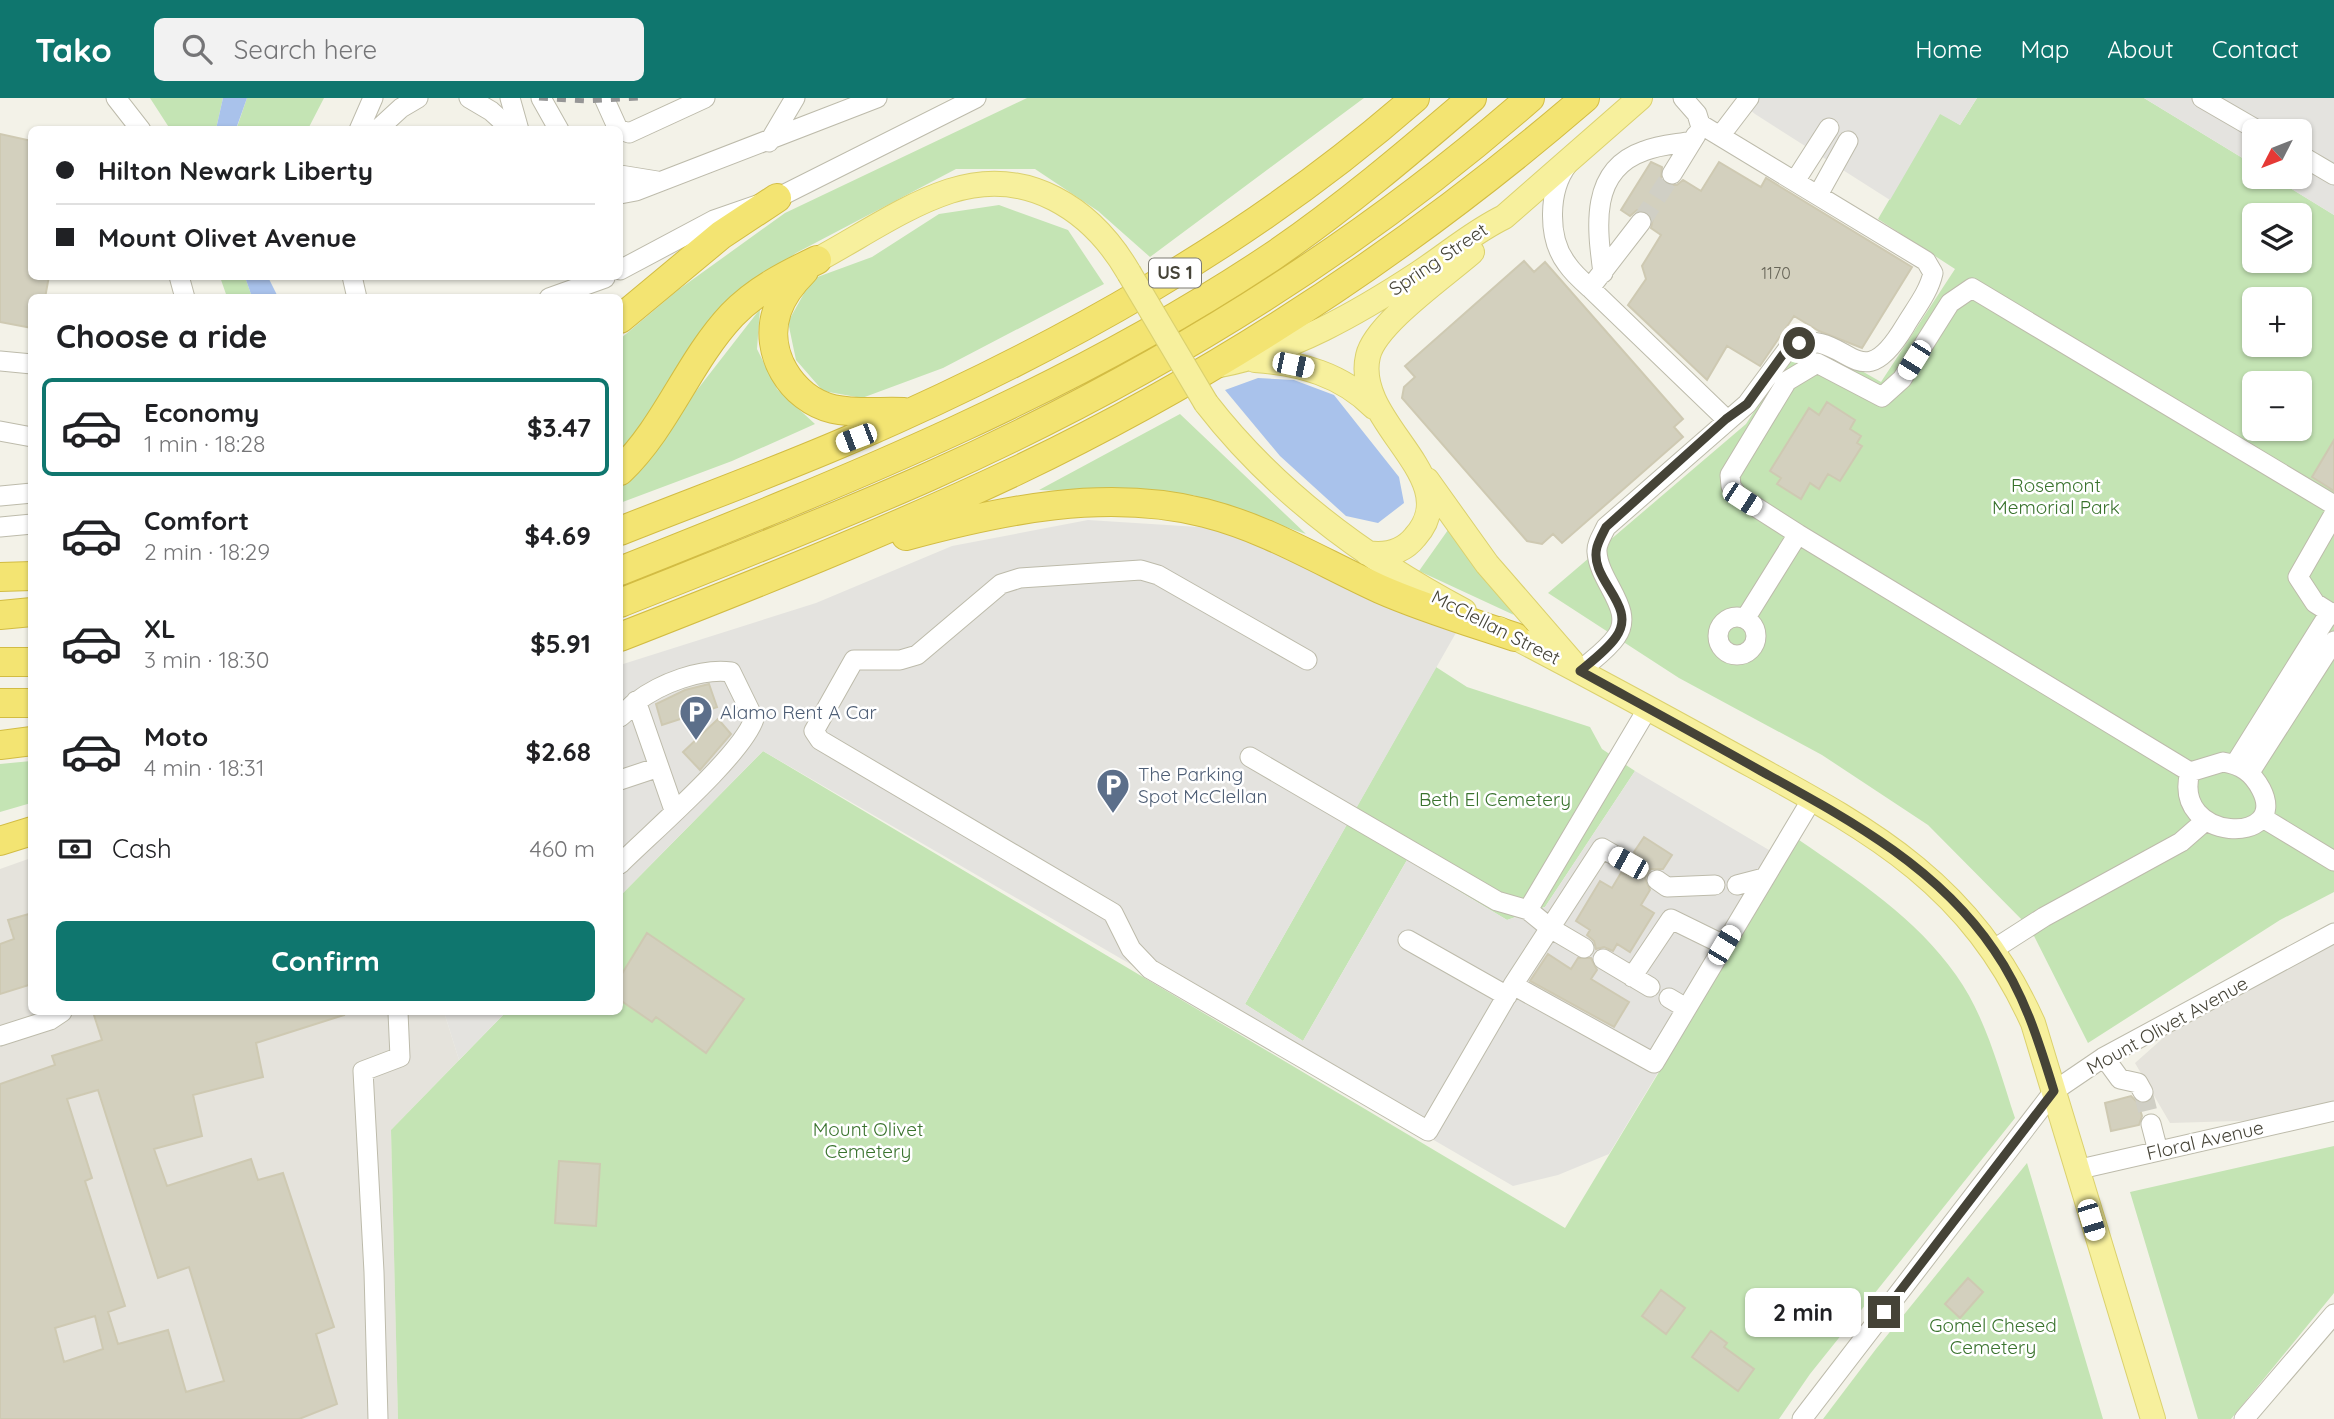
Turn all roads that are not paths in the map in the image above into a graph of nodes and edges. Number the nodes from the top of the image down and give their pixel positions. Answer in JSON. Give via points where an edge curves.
{"nodes":[{"id":1,"x":116,"y":98,"type":"edge"},
{"id":2,"x":373,"y":98,"type":"edge"},
{"id":3,"x":383,"y":98,"type":"edge"},
{"id":4,"x":418,"y":98,"type":"edge"},
{"id":5,"x":469,"y":98,"type":"edge"},
{"id":6,"x":510,"y":98,"type":"edge"},
{"id":7,"x":541,"y":98,"type":"edge"},
{"id":8,"x":604,"y":98,"type":"edge"},
{"id":9,"x":705,"y":98,"type":"edge"},
{"id":10,"x":795,"y":98,"type":"edge"},
{"id":11,"x":877,"y":98,"type":"edge"},
{"id":12,"x":976,"y":98,"type":"edge"},
{"id":13,"x":1415,"y":98,"type":"edge"},
{"id":14,"x":1472,"y":98,"type":"edge"},
{"id":15,"x":1530,"y":98,"type":"edge"},
{"id":16,"x":1585,"y":98,"type":"edge"},
{"id":17,"x":1640,"y":98,"type":"edge"},
{"id":18,"x":1683,"y":98,"type":"edge"},
{"id":19,"x":1749,"y":98,"type":"edge"},
{"id":20,"x":2202,"y":98,"type":"edge"},
{"id":21,"x":2242,"y":121,"type":"edge"},
{"id":22,"x":367,"y":125,"type":"edge"},
{"id":23,"x":138,"y":126,"type":"edge"},
{"id":24,"x":508,"y":126,"type":"edge"},
{"id":25,"x":518,"y":126,"type":"edge"},
{"id":26,"x":557,"y":126,"type":"edge"},
{"id":27,"x":617,"y":126,"type":"edge"},
{"id":28,"x":623,"y":131,"type":"edge"},
{"id":29,"x":1696,"y":132,"type":"junction"},
{"id":30,"x":1839,"y":135,"type":"dead end"},
{"id":31,"x":1720,"y":136,"type":"junction"},
{"id":32,"x":769,"y":142,"type":"junction"},
{"id":33,"x":1575,"y":155,"type":"junction"},
{"id":34,"x":2312,"y":162,"type":"edge"},
{"id":35,"x":1672,"y":174,"type":"tunnel mouth"},
{"id":36,"x":2334,"y":175,"type":"edge"},
{"id":37,"x":623,"y":176,"type":"edge"},
{"id":38,"x":664,"y":181,"type":"junction"},
{"id":39,"x":1807,"y":188,"type":"junction"},
{"id":40,"x":623,"y":193,"type":"edge"},
{"id":41,"x":776,"y":198,"type":"junction"},
{"id":42,"x":1504,"y":217,"type":"junction"},
{"id":43,"x":1641,"y":222,"type":"tunnel mouth"},
{"id":44,"x":817,"y":260,"type":"junction"},
{"id":45,"x":623,"y":269,"type":"edge"},
{"id":46,"x":598,"y":280,"type":"edge"},
{"id":47,"x":603,"y":280,"type":"edge"},
{"id":48,"x":1596,"y":281,"type":"junction"},
{"id":49,"x":560,"y":294,"type":"edge"},
{"id":50,"x":580,"y":294,"type":"edge"},
{"id":51,"x":623,"y":317,"type":"edge"},
{"id":52,"x":1248,"y":360,"type":"junction"},
{"id":53,"x":0,"y":361,"type":"edge"},
{"id":54,"x":28,"y":364,"type":"edge"},
{"id":55,"x":1206,"y":368,"type":"junction"},
{"id":56,"x":1378,"y":411,"type":"junction"},
{"id":57,"x":911,"y":412,"type":"junction"},
{"id":58,"x":1726,"y":419,"type":"junction"},
{"id":59,"x":0,"y":431,"type":"edge"},
{"id":60,"x":28,"y":436,"type":"edge"},
{"id":61,"x":1412,"y":462,"type":"junction"},
{"id":62,"x":623,"y":467,"type":"edge"},
{"id":63,"x":28,"y":494,"type":"edge"},
{"id":64,"x":1,"y":496,"type":"edge"},
{"id":65,"x":2334,"y":505,"type":"edge"},
{"id":66,"x":2334,"y":514,"type":"edge"},
{"id":67,"x":28,"y":524,"type":"edge"},
{"id":68,"x":2,"y":526,"type":"edge"},
{"id":69,"x":623,"y":530,"type":"edge"},
{"id":70,"x":1798,"y":534,"type":"junction"},
{"id":71,"x":1367,"y":553,"type":"junction"},
{"id":72,"x":812,"y":561,"type":"junction"},
{"id":73,"x":623,"y":570,"type":"edge"},
{"id":74,"x":28,"y":576,"type":"edge"},
{"id":75,"x":0,"y":577,"type":"edge"},
{"id":76,"x":623,"y":602,"type":"edge"},
{"id":77,"x":28,"y":612,"type":"edge"},
{"id":78,"x":2332,"y":614,"type":"edge"},
{"id":79,"x":0,"y":615,"type":"edge"},
{"id":80,"x":1745,"y":619,"type":"dead end"},
{"id":81,"x":623,"y":637,"type":"edge"},
{"id":82,"x":1515,"y":637,"type":"junction"},
{"id":83,"x":2334,"y":641,"type":"edge"},
{"id":84,"x":1307,"y":660,"type":"dead end"},
{"id":85,"x":0,"y":662,"type":"edge"},
{"id":86,"x":28,"y":662,"type":"edge"},
{"id":87,"x":1580,"y":671,"type":"junction"},
{"id":88,"x":636,"y":701,"type":"junction"},
{"id":89,"x":0,"y":703,"type":"edge"},
{"id":90,"x":28,"y":703,"type":"edge"},
{"id":91,"x":1648,"y":708,"type":"junction"},
{"id":92,"x":623,"y":714,"type":"edge"},
{"id":93,"x":28,"y":733,"type":"edge"},
{"id":94,"x":0,"y":734,"type":"edge"},
{"id":95,"x":28,"y":742,"type":"edge"},
{"id":96,"x":0,"y":746,"type":"edge"},
{"id":97,"x":1250,"y":757,"type":"dead end"},
{"id":98,"x":659,"y":767,"type":"junction"},
{"id":99,"x":2242,"y":768,"type":"junction"},
{"id":100,"x":2190,"y":772,"type":"junction"},
{"id":101,"x":623,"y":778,"type":"edge"},
{"id":102,"x":1812,"y":799,"type":"junction"},
{"id":103,"x":674,"y":810,"type":"junction"},
{"id":104,"x":2263,"y":818,"type":"junction"},
{"id":105,"x":2205,"y":821,"type":"junction"},
{"id":106,"x":28,"y":825,"type":"edge"},
{"id":107,"x":0,"y":831,"type":"edge"},
{"id":108,"x":28,"y":832,"type":"edge"},
{"id":109,"x":0,"y":841,"type":"edge"},
{"id":110,"x":623,"y":861,"type":"edge"},
{"id":111,"x":2334,"y":861,"type":"edge"},
{"id":112,"x":1628,"y":863,"type":"tunnel mouth"},
{"id":113,"x":1764,"y":878,"type":"junction"},
{"id":114,"x":1657,"y":880,"type":"tunnel mouth"},
{"id":115,"x":1715,"y":885,"type":"dead end"},
{"id":116,"x":1737,"y":885,"type":"dead end"},
{"id":117,"x":1528,"y":910,"type":"junction"},
{"id":118,"x":1550,"y":928,"type":"junction"},
{"id":119,"x":2334,"y":933,"type":"edge"},
{"id":120,"x":1408,"y":940,"type":"dead end"},
{"id":121,"x":1724,"y":945,"type":"junction"},
{"id":122,"x":1584,"y":948,"type":"dead end"},
{"id":123,"x":1994,"y":949,"type":"junction"},
{"id":124,"x":1603,"y":960,"type":"dead end"},
{"id":125,"x":1632,"y":977,"type":"junction"},
{"id":126,"x":1650,"y":987,"type":"dead end"},
{"id":127,"x":1510,"y":991,"type":"junction"},
{"id":128,"x":1668,"y":998,"type":"dead end"},
{"id":129,"x":1686,"y":1008,"type":"junction"},
{"id":130,"x":58,"y":1015,"type":"edge"},
{"id":131,"x":398,"y":1015,"type":"edge"},
{"id":132,"x":0,"y":1037,"type":"edge"},
{"id":133,"x":2104,"y":1057,"type":"junction"},
{"id":134,"x":2054,"y":1091,"type":"junction"},
{"id":135,"x":2143,"y":1092,"type":"tunnel mouth"},
{"id":136,"x":2334,"y":1111,"type":"edge"},
{"id":137,"x":2151,"y":1124,"type":"tunnel mouth"},
{"id":138,"x":2158,"y":1151,"type":"junction"},
{"id":139,"x":2076,"y":1170,"type":"junction"},
{"id":140,"x":2334,"y":1314,"type":"edge"},
{"id":141,"x":378,"y":1419,"type":"edge"},
{"id":142,"x":1802,"y":1419,"type":"edge"},
{"id":143,"x":2152,"y":1419,"type":"edge"},
{"id":144,"x":2244,"y":1419,"type":"edge"}],
"edges":[{"from":1,"to":23,"type":"street"},
{"from":2,"to":22,"type":"street"},
{"from":3,"to":22,"type":"street"},
{"from":4,"to":22,"type":"street"},
{"from":5,"to":24,"type":"street"},
{"from":6,"to":25,"type":"street"},
{"from":7,"to":26,"type":"street"},
{"from":8,"to":27,"type":"street"},
{"from":9,"to":28,"type":"street","via":[[629,133]]},
{"from":10,"to":32,"type":"street"},
{"from":11,"to":32,"type":"street"},
{"from":12,"to":41,"type":"street"},
{"from":13,"to":57,"type":"highway","number":"US 1","via":[[1309,185],[1217,247],[1120,306]]},
{"from":14,"to":73,"type":"highway","via":[[1304,234],[1115,350],[1005,408],[882,464]]},
{"from":15,"to":76,"type":"highway","via":[[1350,240],[1130,376],[931,476]]},
{"from":16,"to":55,"type":"highway","via":[[1367,267]]},
{"from":17,"to":33,"type":"main road","name":"Spring Street"},
{"from":18,"to":29,"type":"street","via":[[1697,114]]},
{"from":19,"to":31,"type":"street"},
{"from":20,"to":21,"type":"street"},
{"from":29,"to":31,"type":"street"},
{"from":29,"to":35,"type":"street"},
{"from":29,"to":48,"type":"street","via":[[1645,150],[1610,178],[1602,191],[1596,224]]},
{"from":30,"to":39,"type":"street"},
{"from":31,"to":39,"type":"street"},
{"from":32,"to":38,"type":"street"},
{"from":33,"to":42,"type":"main road","name":"Spring Street"},
{"from":33,"to":48,"type":"street","via":[[1559,182],[1553,210],[1560,268]]},
{"from":34,"to":36,"type":"street"},
{"from":37,"to":38,"type":"street"},
{"from":38,"to":40,"type":"street"},
{"from":39,"to":58,"type":"street","via":[[1926,261],[1932,279],[1881,358],[1864,363],[1817,341],[1790,346],[1754,396]]},
{"from":41,"to":45,"type":"street","via":[[714,220]]},
{"from":41,"to":51,"type":"highway","via":[[721,235]]},
{"from":42,"to":52,"type":"main road","name":"Spring Street","via":[[1346,317]]},
{"from":42,"to":56,"type":"main road","via":[[1486,239],[1379,333],[1366,366],[1368,389]]},
{"from":43,"to":48,"type":"street"},
{"from":44,"to":57,"type":"highway","via":[[794,283],[777,312],[774,340],[784,372],[805,396],[833,409]]},
{"from":44,"to":62,"type":"highway","via":[[759,292],[732,316],[654,431]]},
{"from":44,"to":71,"type":"main road","name":"McClellan Street","bridge":true,"via":[[936,196],[968,187],[1003,185],[1034,191],[1075,209],[1110,241],[1206,403],[1261,467]]},
{"from":46,"to":49,"type":"street"},
{"from":47,"to":50,"type":"street"},
{"from":48,"to":58,"type":"street"},
{"from":52,"to":55,"type":"main road","name":"Spring Street"},
{"from":52,"to":56,"type":"main road","via":[[1323,373],[1349,386]]},
{"from":53,"to":54,"type":"street"},
{"from":55,"to":72,"type":"highway","via":[[1017,470]]},
{"from":56,"to":61,"type":"main road"},
{"from":57,"to":69,"type":"highway","number":"US 1"},
{"from":58,"to":87,"type":"street","via":[[1606,527],[1596,549],[1602,578],[1622,609],[1622,626],[1616,638]]},
{"from":59,"to":60,"type":"street"},
{"from":61,"to":71,"type":"main road","via":[[1430,495],[1427,520],[1412,541],[1397,551]]},
{"from":61,"to":87,"type":"main road","via":[[1498,578]]},
{"from":63,"to":64,"type":"street"},
{"from":64,"to":68,"type":"street"},
{"from":65,"to":70,"type":"street","via":[[1972,288],[1950,303],[1902,379],[1882,397],[1818,363],[1787,381],[1730,481],[1737,495]]},
{"from":66,"to":78,"type":"street","via":[[2298,577],[2315,603]]},
{"from":67,"to":68,"type":"street"},
{"from":70,"to":80,"type":"street"},
{"from":70,"to":100,"type":"street"},
{"from":71,"to":82,"type":"main road","name":"McClellan Street","via":[[1421,588]]},
{"from":72,"to":81,"type":"highway"},
{"from":72,"to":82,"type":"highway","via":[[995,514],[1070,505],[1143,504],[1236,522],[1401,598]]},
{"from":74,"to":75,"type":"highway"},
{"from":77,"to":79,"type":"highway"},
{"from":78,"to":99,"type":"street"},
{"from":82,"to":87,"type":"main road","name":"McClellan Street"},
{"from":83,"to":99,"type":"street"},
{"from":84,"to":127,"type":"street","via":[[1158,575],[1141,570],[1020,578],[1001,584],[917,655],[900,660],[854,660],[814,731],[820,740],[1113,913],[1131,949],[1150,969],[1428,1131]]},
{"from":85,"to":86,"type":"highway"},
{"from":87,"to":91,"type":"main road","name":"McClellan Street"},
{"from":88,"to":92,"type":"street"},
{"from":88,"to":98,"type":"street"},
{"from":88,"to":103,"type":"street","via":[[712,670],[731,672],[754,719],[730,756]]},
{"from":89,"to":90,"type":"highway"},
{"from":91,"to":102,"type":"main road","name":"McClellan Street"},
{"from":91,"to":117,"type":"street"},
{"from":93,"to":94,"type":"highway"},
{"from":95,"to":96,"type":"highway"},
{"from":97,"to":117,"type":"street","via":[[1497,901]]},
{"from":98,"to":101,"type":"street"},
{"from":98,"to":103,"type":"street"},
{"from":99,"to":100,"type":"street","via":[[2212,763]]},
{"from":99,"to":104,"type":"street","via":[[2264,794]]},
{"from":100,"to":105,"type":"street","via":[[2186,785],[2190,801]]},
{"from":102,"to":113,"type":"street"},
{"from":102,"to":123,"type":"main road","name":"McClellan Street","via":[[1920,869]]},
{"from":103,"to":110,"type":"street"},
{"from":104,"to":105,"type":"street","via":[[2244,830]]},
{"from":104,"to":111,"type":"street"},
{"from":105,"to":123,"type":"street","via":[[2181,842]]},
{"from":106,"to":107,"type":"highway"},
{"from":108,"to":109,"type":"highway"},
{"from":112,"to":118,"type":"street","via":[[1602,848]]},
{"from":113,"to":116,"type":"street"},
{"from":113,"to":121,"type":"street"},
{"from":114,"to":115,"type":"street","via":[[1667,887]]},
{"from":117,"to":118,"type":"street"},
{"from":118,"to":122,"type":"street"},
{"from":118,"to":127,"type":"street"},
{"from":119,"to":133,"type":"street","name":"Mount Olivet Avenue"},
{"from":120,"to":127,"type":"street"},
{"from":121,"to":125,"type":"street","via":[[1671,919]]},
{"from":121,"to":129,"type":"street"},
{"from":123,"to":134,"type":"main road","name":"McClellan Street","via":[[2033,1023]]},
{"from":124,"to":125,"type":"street"},
{"from":125,"to":126,"type":"street"},
{"from":127,"to":129,"type":"street","via":[[1654,1063]]},
{"from":128,"to":129,"type":"street"},
{"from":130,"to":132,"type":"street"},
{"from":131,"to":141,"type":"street","via":[[400,1057],[363,1071]]},
{"from":133,"to":134,"type":"street","name":"Mount Olivet Avenue"},
{"from":133,"to":135,"type":"street","via":[[2120,1079],[2138,1083]]},
{"from":134,"to":139,"type":"main road","name":"McClellan Street"},
{"from":134,"to":142,"type":"street","name":"Mount Olivet Avenue"},
{"from":136,"to":138,"type":"street","name":"Floral Avenue"},
{"from":137,"to":138,"type":"street"},
{"from":138,"to":139,"type":"street","name":"Floral Avenue"},
{"from":139,"to":143,"type":"main road","name":"McClellan Street"},
{"from":140,"to":144,"type":"street"}]}
